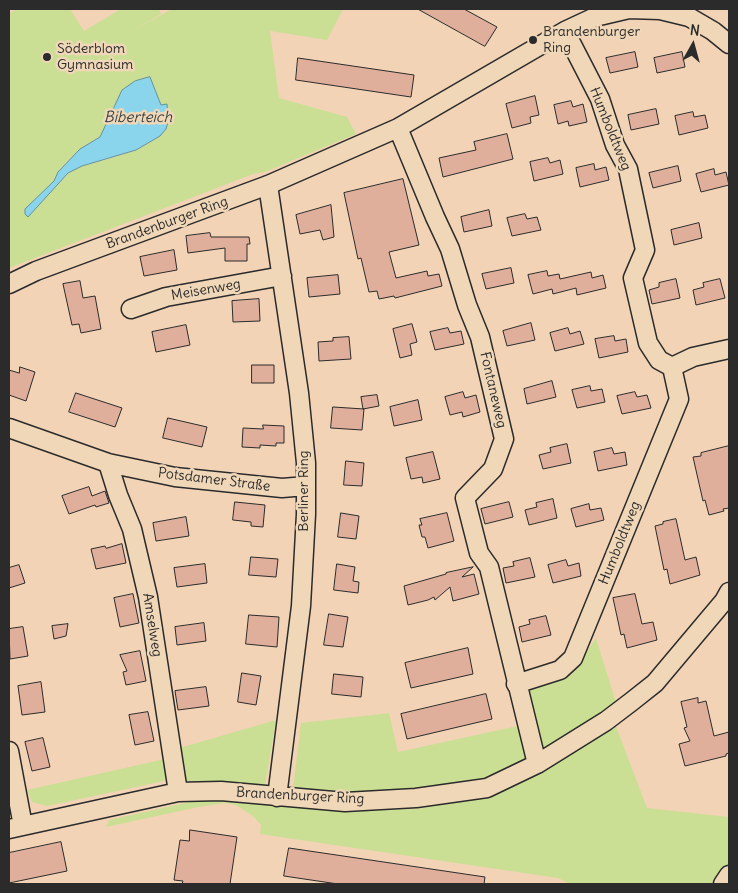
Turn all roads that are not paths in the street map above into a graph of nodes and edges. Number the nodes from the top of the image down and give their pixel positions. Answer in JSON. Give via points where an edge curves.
{"nodes":[{"id":1,"x":566,"y":30,"type":"junction"},
{"id":2,"x":729,"y":44,"type":"edge"},
{"id":3,"x":398,"y":128,"type":"junction"},
{"id":4,"x":268,"y":185,"type":"junction"},
{"id":5,"x":282,"y":276,"type":"junction"},
{"id":6,"x":9,"y":284,"type":"edge"},
{"id":7,"x":131,"y":310,"type":"dead end"},
{"id":8,"x":729,"y":349,"type":"edge"},
{"id":9,"x":672,"y":367,"type":"junction"},
{"id":10,"x":9,"y":428,"type":"edge"},
{"id":11,"x":108,"y":463,"type":"junction"},
{"id":12,"x":306,"y":486,"type":"junction"},
{"id":13,"x":729,"y":592,"type":"edge"},
{"id":14,"x":516,"y":684,"type":"junction"},
{"id":15,"x":9,"y":751,"type":"edge"},
{"id":16,"x":537,"y":764,"type":"junction"},
{"id":17,"x":178,"y":792,"type":"junction"},
{"id":18,"x":277,"y":797,"type":"junction"},
{"id":19,"x":16,"y":827,"type":"edge"},
{"id":20,"x":729,"y":875,"type":"edge"},
{"id":21,"x":723,"y":884,"type":"edge"}],
"edges":[{"from":1,"to":2,"type":"street","name":"Brandenburger Ring","via":[[595,17],[630,9],[660,10],[689,17]]},
{"from":1,"to":3,"type":"street","name":"Brandenburger Ring"},
{"from":1,"to":9,"type":"street","name":"Humboldtweg","via":[[600,99],[615,145],[628,169],[645,250],[634,278],[648,343],[659,360]]},
{"from":3,"to":4,"type":"street","name":"Brandenburger Ring"},
{"from":3,"to":14,"type":"street","name":"Fontaneweg","via":[[450,248],[480,337],[504,439],[493,469],[465,498],[478,553],[489,567]]},
{"from":4,"to":5,"type":"street","name":"Berliner Ring"},
{"from":4,"to":6,"type":"street","name":"Brandenburger Ring","via":[[36,271]]},
{"from":5,"to":7,"type":"street","name":"Meisenweg","via":[[166,297]]},
{"from":5,"to":12,"type":"street","name":"Berliner Ring","via":[[299,393]]},
{"from":8,"to":9,"type":"street","via":[[693,357]]},
{"from":9,"to":14,"type":"street","name":"Humboldtweg","via":[[678,399],[573,658],[560,670]]},
{"from":10,"to":11,"type":"street","name":"Potsdamer Straße"},
{"from":11,"to":12,"type":"street","name":"Potsdamer Straße","via":[[175,477],[282,488]]},
{"from":11,"to":17,"type":"street","name":"Amselweg","via":[[132,529],[148,596]]},
{"from":12,"to":18,"type":"street","name":"Berliner Ring","via":[[301,606]]},
{"from":13,"to":16,"type":"street","name":"Brandenburger Ring","via":[[655,682],[606,721]]},
{"from":14,"to":16,"type":"street","name":"Fontaneweg"},
{"from":15,"to":19,"type":"street"},
{"from":16,"to":18,"type":"street","name":"Brandenburger Ring","via":[[487,788],[416,798],[346,802]]},
{"from":17,"to":18,"type":"street","name":"Brandenburger Ring"},
{"from":17,"to":19,"type":"street","name":"Brandenburger Ring"},
{"from":20,"to":21,"type":"street"}]}
